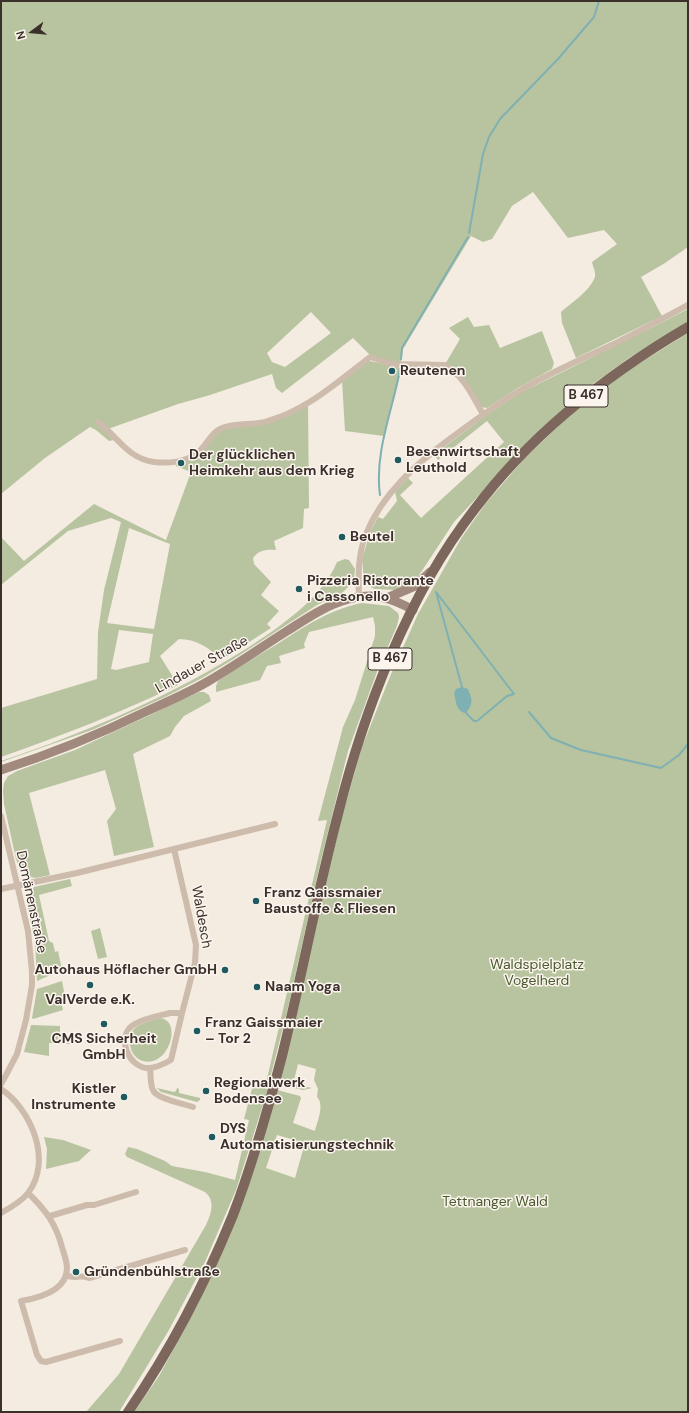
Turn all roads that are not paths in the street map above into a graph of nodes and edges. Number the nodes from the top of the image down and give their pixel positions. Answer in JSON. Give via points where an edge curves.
{"nodes":[{"id":1,"x":688,"y":305,"type":"edge"},
{"id":2,"x":688,"y":327,"type":"edge"},
{"id":3,"x":483,"y":414,"type":"junction"},
{"id":4,"x":98,"y":422,"type":"dead end"},
{"id":5,"x":436,"y":567,"type":"junction"},
{"id":6,"x":359,"y":597,"type":"junction"},
{"id":7,"x":387,"y":598,"type":"junction"},
{"id":8,"x":412,"y":610,"type":"junction"},
{"id":9,"x":1,"y":770,"type":"edge"},
{"id":10,"x":1,"y":816,"type":"edge"},
{"id":11,"x":276,"y":824,"type":"dead end"},
{"id":12,"x":174,"y":849,"type":"junction"},
{"id":13,"x":17,"y":886,"type":"junction"},
{"id":14,"x":1,"y":889,"type":"edge"},
{"id":15,"x":182,"y":1012,"type":"junction"},
{"id":16,"x":150,"y":1068,"type":"junction"},
{"id":17,"x":1,"y":1084,"type":"edge"},
{"id":18,"x":1,"y":1088,"type":"edge"},
{"id":19,"x":193,"y":1107,"type":"dead end"},
{"id":20,"x":136,"y":1192,"type":"dead end"},
{"id":21,"x":28,"y":1193,"type":"junction"},
{"id":22,"x":1,"y":1213,"type":"edge"},
{"id":23,"x":50,"y":1216,"type":"junction"},
{"id":24,"x":185,"y":1250,"type":"dead end"},
{"id":25,"x":66,"y":1275,"type":"junction"},
{"id":26,"x":120,"y":1341,"type":"dead end"},
{"id":27,"x":128,"y":1412,"type":"edge"}],
"edges":[{"from":1,"to":3,"type":"street","via":[[535,382]]},
{"from":2,"to":5,"type":"main road","number":"B 467","via":[[621,369],[544,432],[474,510]]},
{"from":3,"to":4,"type":"street","via":[[461,378],[452,369],[440,364],[392,364],[370,357],[292,412],[268,421],[222,428],[213,434],[196,454],[176,461],[155,462],[136,456]]},
{"from":3,"to":6,"type":"street","via":[[434,451],[382,504],[362,546]]},
{"from":5,"to":7,"type":"main road","via":[[416,586]]},
{"from":5,"to":8,"type":"main road","number":"B 467"},
{"from":6,"to":7,"type":"main road","name":"Lindauer Straße"},
{"from":6,"to":9,"type":"main road","name":"Lindauer Straße","via":[[342,601],[316,613],[190,691],[50,754]]},
{"from":7,"to":8,"type":"main road","name":"Lindauer Straße"},
{"from":8,"to":27,"type":"main road","number":"B 467","via":[[370,710],[351,768],[282,1056],[244,1184],[192,1305]]},
{"from":10,"to":13,"type":"street","name":"Domänenstraße"},
{"from":11,"to":12,"type":"street"},
{"from":12,"to":13,"type":"street"},
{"from":12,"to":15,"type":"street","name":"Waldesch","via":[[196,946],[195,963]]},
{"from":13,"to":14,"type":"street"},
{"from":13,"to":17,"type":"street","name":"Domänenstraße","via":[[29,938],[32,985],[17,1054]]},
{"from":15,"to":16,"type":"street","name":"Waldesch","via":[[171,1060]]},
{"from":15,"to":16,"type":"street","via":[[147,1019],[129,1029],[125,1039],[127,1053],[138,1064]]},
{"from":16,"to":19,"type":"street","via":[[155,1094]]},
{"from":18,"to":21,"type":"street","via":[[20,1107],[37,1143],[38,1169]]},
{"from":20,"to":23,"type":"street"},
{"from":21,"to":22,"type":"street"},
{"from":21,"to":23,"type":"street"},
{"from":23,"to":25,"type":"street","via":[[60,1237],[66,1261]]},
{"from":24,"to":25,"type":"street","via":[[89,1278],[72,1278]]},
{"from":25,"to":26,"type":"street","via":[[60,1285],[47,1295],[21,1301],[40,1360],[46,1362]]}]}
